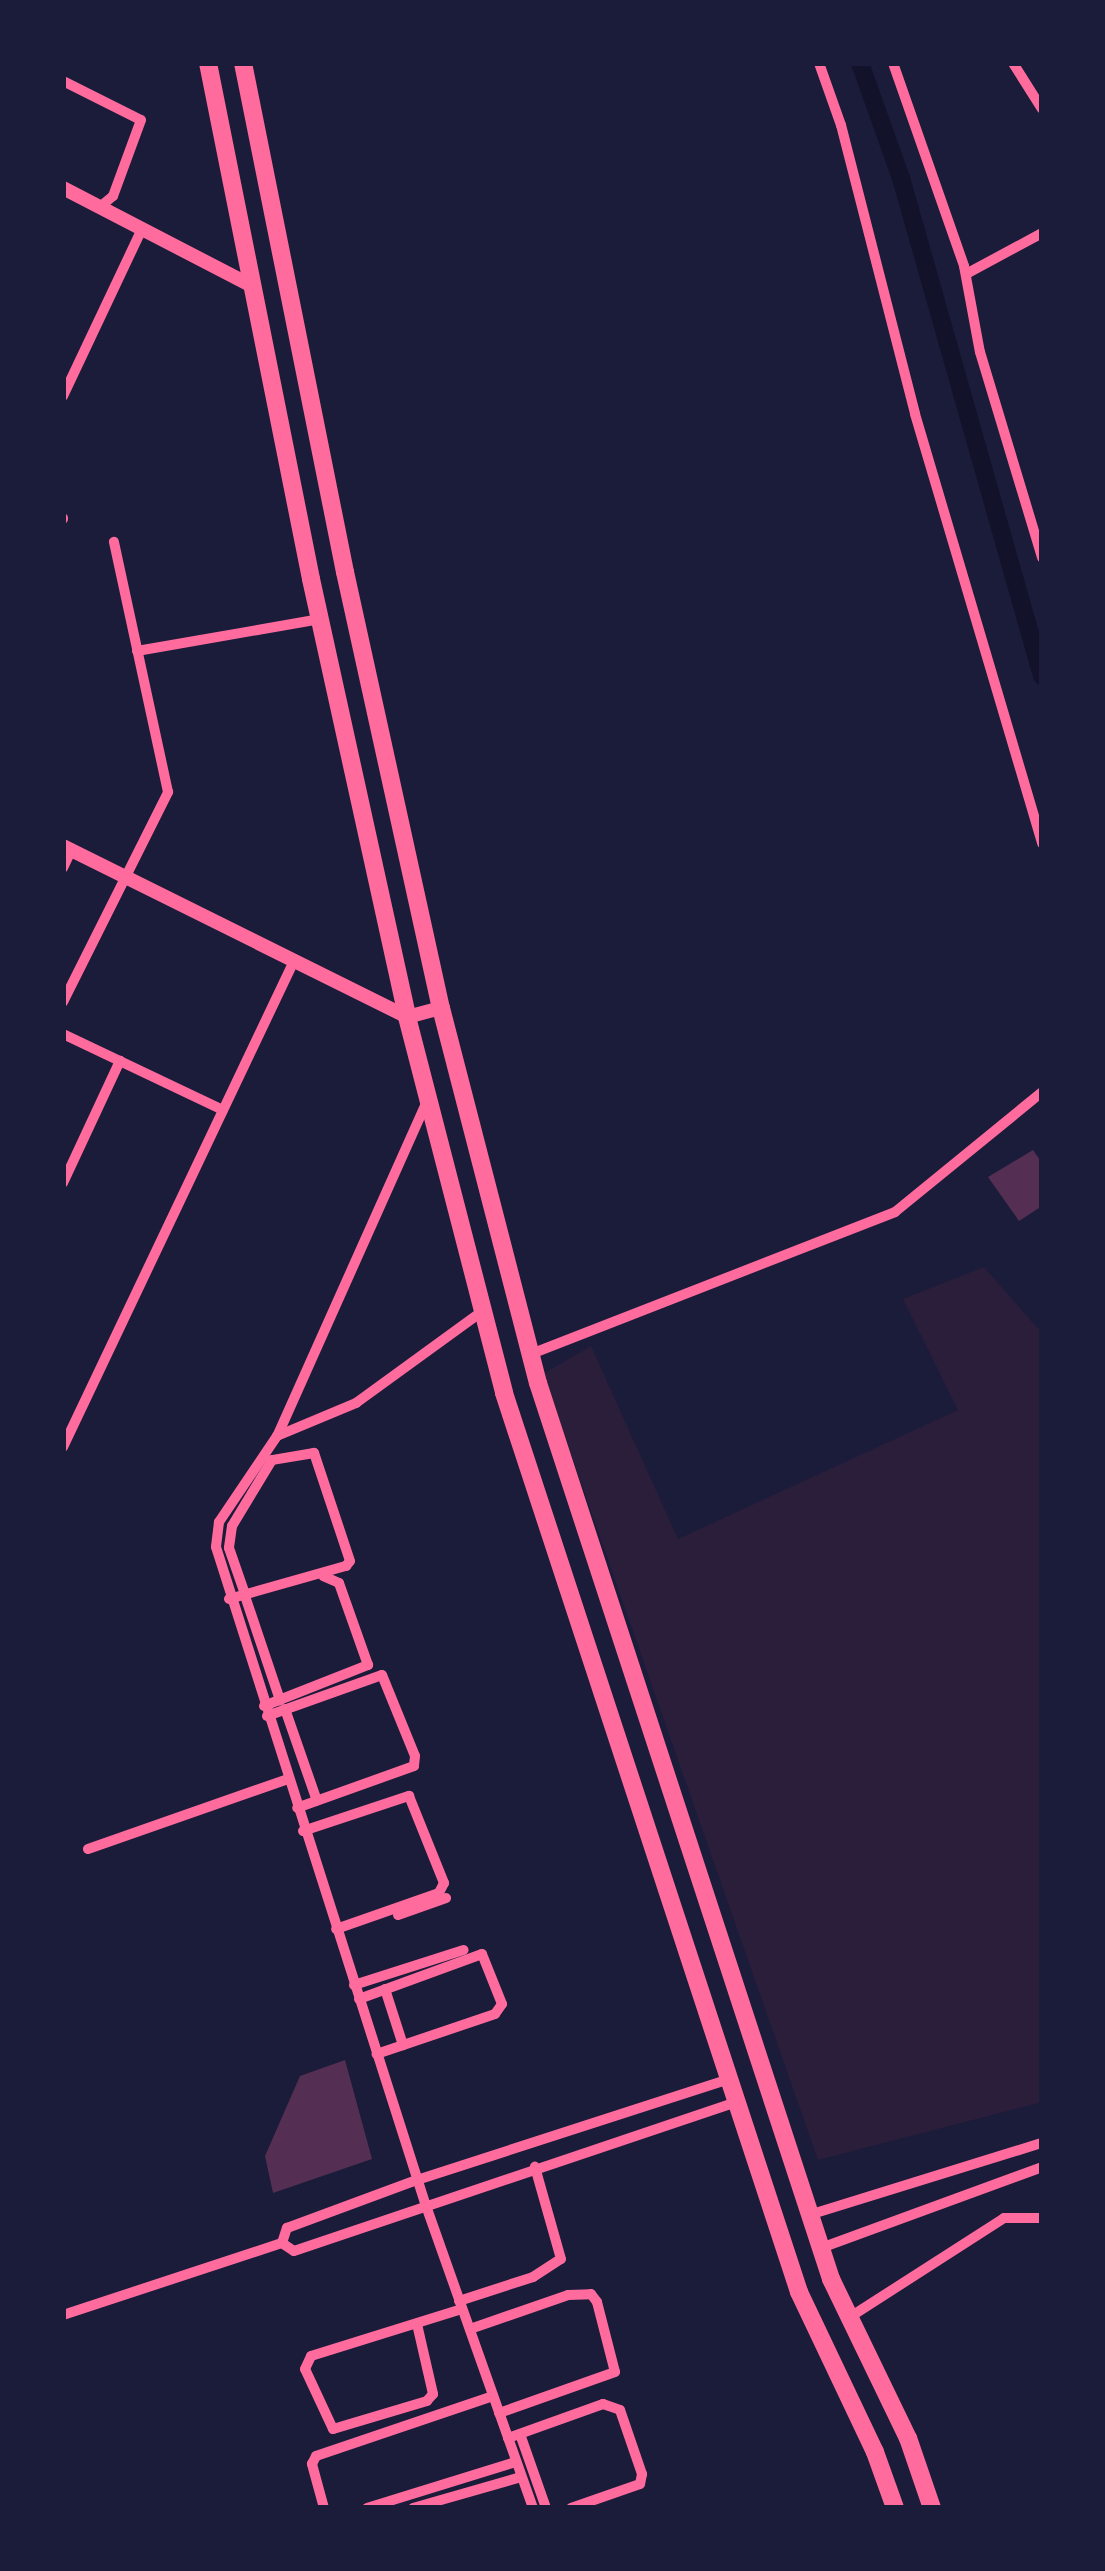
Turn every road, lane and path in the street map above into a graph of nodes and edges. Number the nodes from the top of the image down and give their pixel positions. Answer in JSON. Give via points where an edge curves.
{"nodes":[{"id":1,"x":208,"y":63,"type":"edge"},
{"id":2,"x":243,"y":63,"type":"edge"},
{"id":3,"x":820,"y":63,"type":"edge"},
{"id":4,"x":893,"y":63,"type":"edge"},
{"id":5,"x":1013,"y":63,"type":"edge"},
{"id":6,"x":63,"y":82,"type":"edge"},
{"id":7,"x":1042,"y":110,"type":"edge"},
{"id":8,"x":63,"y":188,"type":"edge"},
{"id":9,"x":100,"y":207,"type":"junction"},
{"id":10,"x":142,"y":229,"type":"junction"},
{"id":11,"x":1042,"y":233,"type":"edge"},
{"id":12,"x":966,"y":274,"type":"junction"},
{"id":13,"x":252,"y":286,"type":"junction"},
{"id":14,"x":63,"y":396,"type":"edge"},
{"id":15,"x":114,"y":542,"type":"dead end"},
{"id":16,"x":1042,"y":558,"type":"edge"},
{"id":17,"x":320,"y":619,"type":"junction"},
{"id":18,"x":137,"y":651,"type":"junction"},
{"id":19,"x":1042,"y":844,"type":"edge"},
{"id":20,"x":67,"y":848,"type":"edge"},
{"id":21,"x":63,"y":868,"type":"edge"},
{"id":22,"x":128,"y":879,"type":"junction"},
{"id":23,"x":293,"y":961,"type":"junction"},
{"id":24,"x":63,"y":1002,"type":"edge"},
{"id":25,"x":441,"y":1008,"type":"junction"},
{"id":26,"x":407,"y":1017,"type":"junction"},
{"id":27,"x":63,"y":1034,"type":"edge"},
{"id":28,"x":120,"y":1061,"type":"junction"},
{"id":29,"x":1042,"y":1092,"type":"edge"},
{"id":30,"x":429,"y":1096,"type":"junction"},
{"id":31,"x":223,"y":1110,"type":"junction"},
{"id":32,"x":63,"y":1183,"type":"edge"},
{"id":33,"x":484,"y":1310,"type":"junction"},
{"id":34,"x":531,"y":1354,"type":"junction"},
{"id":35,"x":278,"y":1436,"type":"junction"},
{"id":36,"x":63,"y":1447,"type":"edge"},
{"id":37,"x":246,"y":1596,"type":"junction"},
{"id":38,"x":230,"y":1601,"type":"junction"},
{"id":39,"x":283,"y":1704,"type":"junction"},
{"id":40,"x":265,"y":1711,"type":"junction"},
{"id":41,"x":288,"y":1779,"type":"junction"},
{"id":42,"x":317,"y":1801,"type":"junction"},
{"id":43,"x":297,"y":1808,"type":"junction"},
{"id":44,"x":304,"y":1831,"type":"junction"},
{"id":45,"x":88,"y":1849,"type":"dead end"},
{"id":46,"x":446,"y":1898,"type":"dead end"},
{"id":47,"x":337,"y":1932,"type":"junction"},
{"id":48,"x":464,"y":1950,"type":"dead end"},
{"id":49,"x":354,"y":1985,"type":"junction"},
{"id":50,"x":385,"y":1989,"type":"junction"},
{"id":51,"x":359,"y":1999,"type":"junction"},
{"id":52,"x":403,"y":2045,"type":"junction"},
{"id":53,"x":377,"y":2054,"type":"junction"},
{"id":54,"x":759,"y":2070,"type":"junction"},
{"id":55,"x":726,"y":2080,"type":"junction"},
{"id":56,"x":767,"y":2092,"type":"junction"},
{"id":57,"x":734,"y":2103,"type":"junction"},
{"id":58,"x":1042,"y":2143,"type":"edge"},
{"id":59,"x":535,"y":2167,"type":"junction"},
{"id":60,"x":1042,"y":2167,"type":"edge"},
{"id":61,"x":417,"y":2180,"type":"junction"},
{"id":62,"x":425,"y":2203,"type":"junction"},
{"id":63,"x":809,"y":2215,"type":"junction"},
{"id":64,"x":1042,"y":2218,"type":"edge"},
{"id":65,"x":282,"y":2242,"type":"junction"},
{"id":66,"x":820,"y":2248,"type":"junction"},
{"id":67,"x":461,"y":2304,"type":"junction"},
{"id":68,"x":63,"y":2315,"type":"edge"},
{"id":69,"x":850,"y":2317,"type":"junction"},
{"id":70,"x":417,"y":2324,"type":"junction"},
{"id":71,"x":470,"y":2330,"type":"junction"},
{"id":72,"x":493,"y":2396,"type":"junction"},
{"id":73,"x":499,"y":2414,"type":"junction"},
{"id":74,"x":514,"y":2436,"type":"junction"},
{"id":75,"x":516,"y":2462,"type":"junction"},
{"id":76,"x":521,"y":2477,"type":"junction"},
{"id":77,"x":476,"y":2491,"type":"junction"},
{"id":78,"x":324,"y":2508,"type":"edge"},
{"id":79,"x":367,"y":2508,"type":"edge"},
{"id":80,"x":413,"y":2508,"type":"edge"},
{"id":81,"x":481,"y":2508,"type":"edge"},
{"id":82,"x":533,"y":2508,"type":"edge"},
{"id":83,"x":546,"y":2508,"type":"edge"},
{"id":84,"x":571,"y":2508,"type":"edge"},
{"id":85,"x":895,"y":2508,"type":"edge"},
{"id":86,"x":932,"y":2508,"type":"edge"}],
"edges":[{"from":1,"to":13,"type":"main road"},
{"from":2,"to":25,"type":"main road"},
{"from":3,"to":19,"type":"street"},
{"from":4,"to":12,"type":"street"},
{"from":5,"to":7,"type":"street"},
{"from":6,"to":9,"type":"street","via":[[141,120],[113,196]]},
{"from":8,"to":9,"type":"street"},
{"from":9,"to":10,"type":"street"},
{"from":10,"to":13,"type":"street"},
{"from":10,"to":14,"type":"street"},
{"from":11,"to":12,"type":"street"},
{"from":12,"to":16,"type":"street","via":[[980,352]]},
{"from":13,"to":17,"type":"main road"},
{"from":15,"to":18,"type":"street"},
{"from":17,"to":18,"type":"street"},
{"from":17,"to":26,"type":"main road"},
{"from":18,"to":22,"type":"street","via":[[168,792]]},
{"from":20,"to":21,"type":"street"},
{"from":20,"to":22,"type":"street"},
{"from":22,"to":23,"type":"street"},
{"from":22,"to":24,"type":"street"},
{"from":23,"to":26,"type":"street"},
{"from":23,"to":31,"type":"street"},
{"from":25,"to":26,"type":"street"},
{"from":25,"to":34,"type":"main road"},
{"from":26,"to":30,"type":"main road"},
{"from":27,"to":28,"type":"street"},
{"from":28,"to":31,"type":"street"},
{"from":28,"to":32,"type":"street"},
{"from":29,"to":34,"type":"street","via":[[895,1212]]},
{"from":30,"to":33,"type":"main road"},
{"from":30,"to":35,"type":"street"},
{"from":31,"to":36,"type":"street"},
{"from":33,"to":35,"type":"street","via":[[356,1403]]},
{"from":33,"to":55,"type":"main road"},
{"from":34,"to":54,"type":"main road"},
{"from":35,"to":38,"type":"street","via":[[220,1522],[216,1547]]},
{"from":37,"to":37,"type":"street","via":[[350,1561],[314,1453],[272,1460],[232,1526],[229,1548]]},
{"from":37,"to":38,"type":"street"},
{"from":37,"to":39,"type":"street"},
{"from":37,"to":39,"type":"street","via":[[333,1577],[369,1658],[362,1672]]},
{"from":38,"to":40,"type":"street"},
{"from":39,"to":40,"type":"street"},
{"from":39,"to":42,"type":"street"},
{"from":39,"to":42,"type":"street","via":[[382,1676],[416,1756],[414,1766]]},
{"from":40,"to":41,"type":"street"},
{"from":41,"to":43,"type":"street"},
{"from":41,"to":45,"type":"street"},
{"from":42,"to":43,"type":"street"},
{"from":43,"to":44,"type":"street"},
{"from":44,"to":47,"type":"street"},
{"from":44,"to":47,"type":"street","via":[[409,1796],[444,1883],[439,1893]]},
{"from":46,"to":47,"type":"street"},
{"from":47,"to":49,"type":"street"},
{"from":48,"to":49,"type":"street"},
{"from":49,"to":51,"type":"street"},
{"from":50,"to":51,"type":"street"},
{"from":50,"to":52,"type":"street"},
{"from":50,"to":52,"type":"street","via":[[482,1954],[502,2004],[495,2014]]},
{"from":51,"to":53,"type":"street"},
{"from":52,"to":53,"type":"street"},
{"from":53,"to":61,"type":"street"},
{"from":54,"to":55,"type":"main road"},
{"from":54,"to":56,"type":"main road"},
{"from":55,"to":57,"type":"main road"},
{"from":55,"to":61,"type":"street"},
{"from":56,"to":57,"type":"main road"},
{"from":56,"to":63,"type":"main road"},
{"from":57,"to":59,"type":"street"},
{"from":57,"to":85,"type":"main road","via":[[799,2292]]},
{"from":58,"to":63,"type":"street"},
{"from":59,"to":62,"type":"street"},
{"from":59,"to":67,"type":"street","via":[[561,2259]]},
{"from":60,"to":66,"type":"street"},
{"from":61,"to":62,"type":"street"},
{"from":61,"to":65,"type":"street","via":[[287,2228]]},
{"from":62,"to":65,"type":"street","via":[[294,2251]]},
{"from":62,"to":67,"type":"street"},
{"from":63,"to":66,"type":"main road"},
{"from":64,"to":69,"type":"street","via":[[1004,2218]]},
{"from":65,"to":68,"type":"street"},
{"from":66,"to":69,"type":"main road"},
{"from":67,"to":70,"type":"street"},
{"from":67,"to":71,"type":"street"},
{"from":69,"to":86,"type":"main road"},
{"from":70,"to":70,"type":"street","via":[[433,2394],[333,2429],[306,2362]]},
{"from":71,"to":72,"type":"street"},
{"from":71,"to":73,"type":"street","via":[[568,2295],[591,2294],[596,2302],[615,2372]]},
{"from":72,"to":73,"type":"street"},
{"from":72,"to":78,"type":"street","via":[[316,2456],[311,2464]]},
{"from":73,"to":74,"type":"street"},
{"from":74,"to":75,"type":"street"},
{"from":74,"to":83,"type":"street"},
{"from":74,"to":84,"type":"street","via":[[603,2404],[620,2410],[640,2484]]},
{"from":75,"to":76,"type":"street"},
{"from":75,"to":79,"type":"street"},
{"from":76,"to":77,"type":"street"},
{"from":76,"to":82,"type":"street"},
{"from":77,"to":80,"type":"street"},
{"from":77,"to":81,"type":"street"}]}
